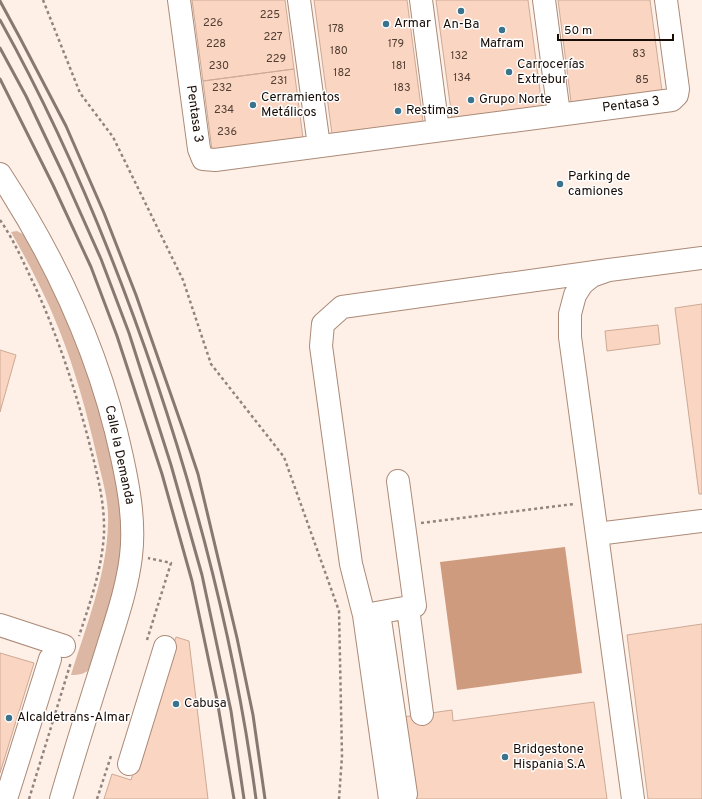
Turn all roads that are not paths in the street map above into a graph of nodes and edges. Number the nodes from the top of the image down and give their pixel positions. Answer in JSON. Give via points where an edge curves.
{"nodes":[{"id":1,"x":179,"y":0,"type":"edge"},
{"id":2,"x":299,"y":0,"type":"edge"},
{"id":3,"x":421,"y":0,"type":"edge"},
{"id":4,"x":544,"y":0,"type":"edge"},
{"id":5,"x":666,"y":0,"type":"edge"},
{"id":6,"x":559,"y":114,"type":"junction"},
{"id":7,"x":438,"y":130,"type":"junction"},
{"id":8,"x":319,"y":146,"type":"junction"},
{"id":9,"x":0,"y":174,"type":"edge"},
{"id":10,"x":702,"y":258,"type":"edge"},
{"id":11,"x":609,"y":270,"type":"junction"},
{"id":12,"x":398,"y":481,"type":"dead end"},
{"id":13,"x":702,"y":521,"type":"edge"},
{"id":14,"x":597,"y":534,"type":"junction"},
{"id":15,"x":387,"y":611,"type":"junction"},
{"id":16,"x":0,"y":625,"type":"edge"},
{"id":17,"x":165,"y":648,"type":"dead end"},
{"id":18,"x":417,"y":715,"type":"dead end"},
{"id":19,"x":127,"y":764,"type":"dead end"},
{"id":20,"x":398,"y":796,"type":"edge"},
{"id":21,"x":6,"y":799,"type":"edge"},
{"id":22,"x":61,"y":799,"type":"edge"},
{"id":23,"x":633,"y":799,"type":"edge"}],
"edges":[{"from":1,"to":8,"type":"street","name":"Pentasa 3","via":[[199,149],[203,159],[215,160]]},
{"from":2,"to":8,"type":"street"},
{"from":3,"to":7,"type":"street"},
{"from":4,"to":6,"type":"street"},
{"from":5,"to":6,"type":"street","name":"Pentasa 3","via":[[677,96],[672,100]]},
{"from":6,"to":7,"type":"street","name":"Pentasa 3"},
{"from":7,"to":8,"type":"street","name":"Pentasa 3"},
{"from":9,"to":22,"type":"street","name":"Calle la Demanda","via":[[43,245],[75,309],[97,367],[116,430],[132,522],[132,554],[125,592]]},
{"from":10,"to":11,"type":"street"},
{"from":11,"to":14,"type":"street","via":[[592,276],[582,284],[575,295],[570,314],[570,337]]},
{"from":11,"to":15,"type":"street","via":[[342,307],[323,324],[321,346],[351,564]]},
{"from":12,"to":15,"type":"street","via":[[415,606]]},
{"from":13,"to":14,"type":"street"},
{"from":14,"to":23,"type":"street"},
{"from":15,"to":18,"type":"street"},
{"from":15,"to":20,"type":"street"},
{"from":16,"to":21,"type":"street","via":[[61,660]]},
{"from":17,"to":19,"type":"street"}]}
